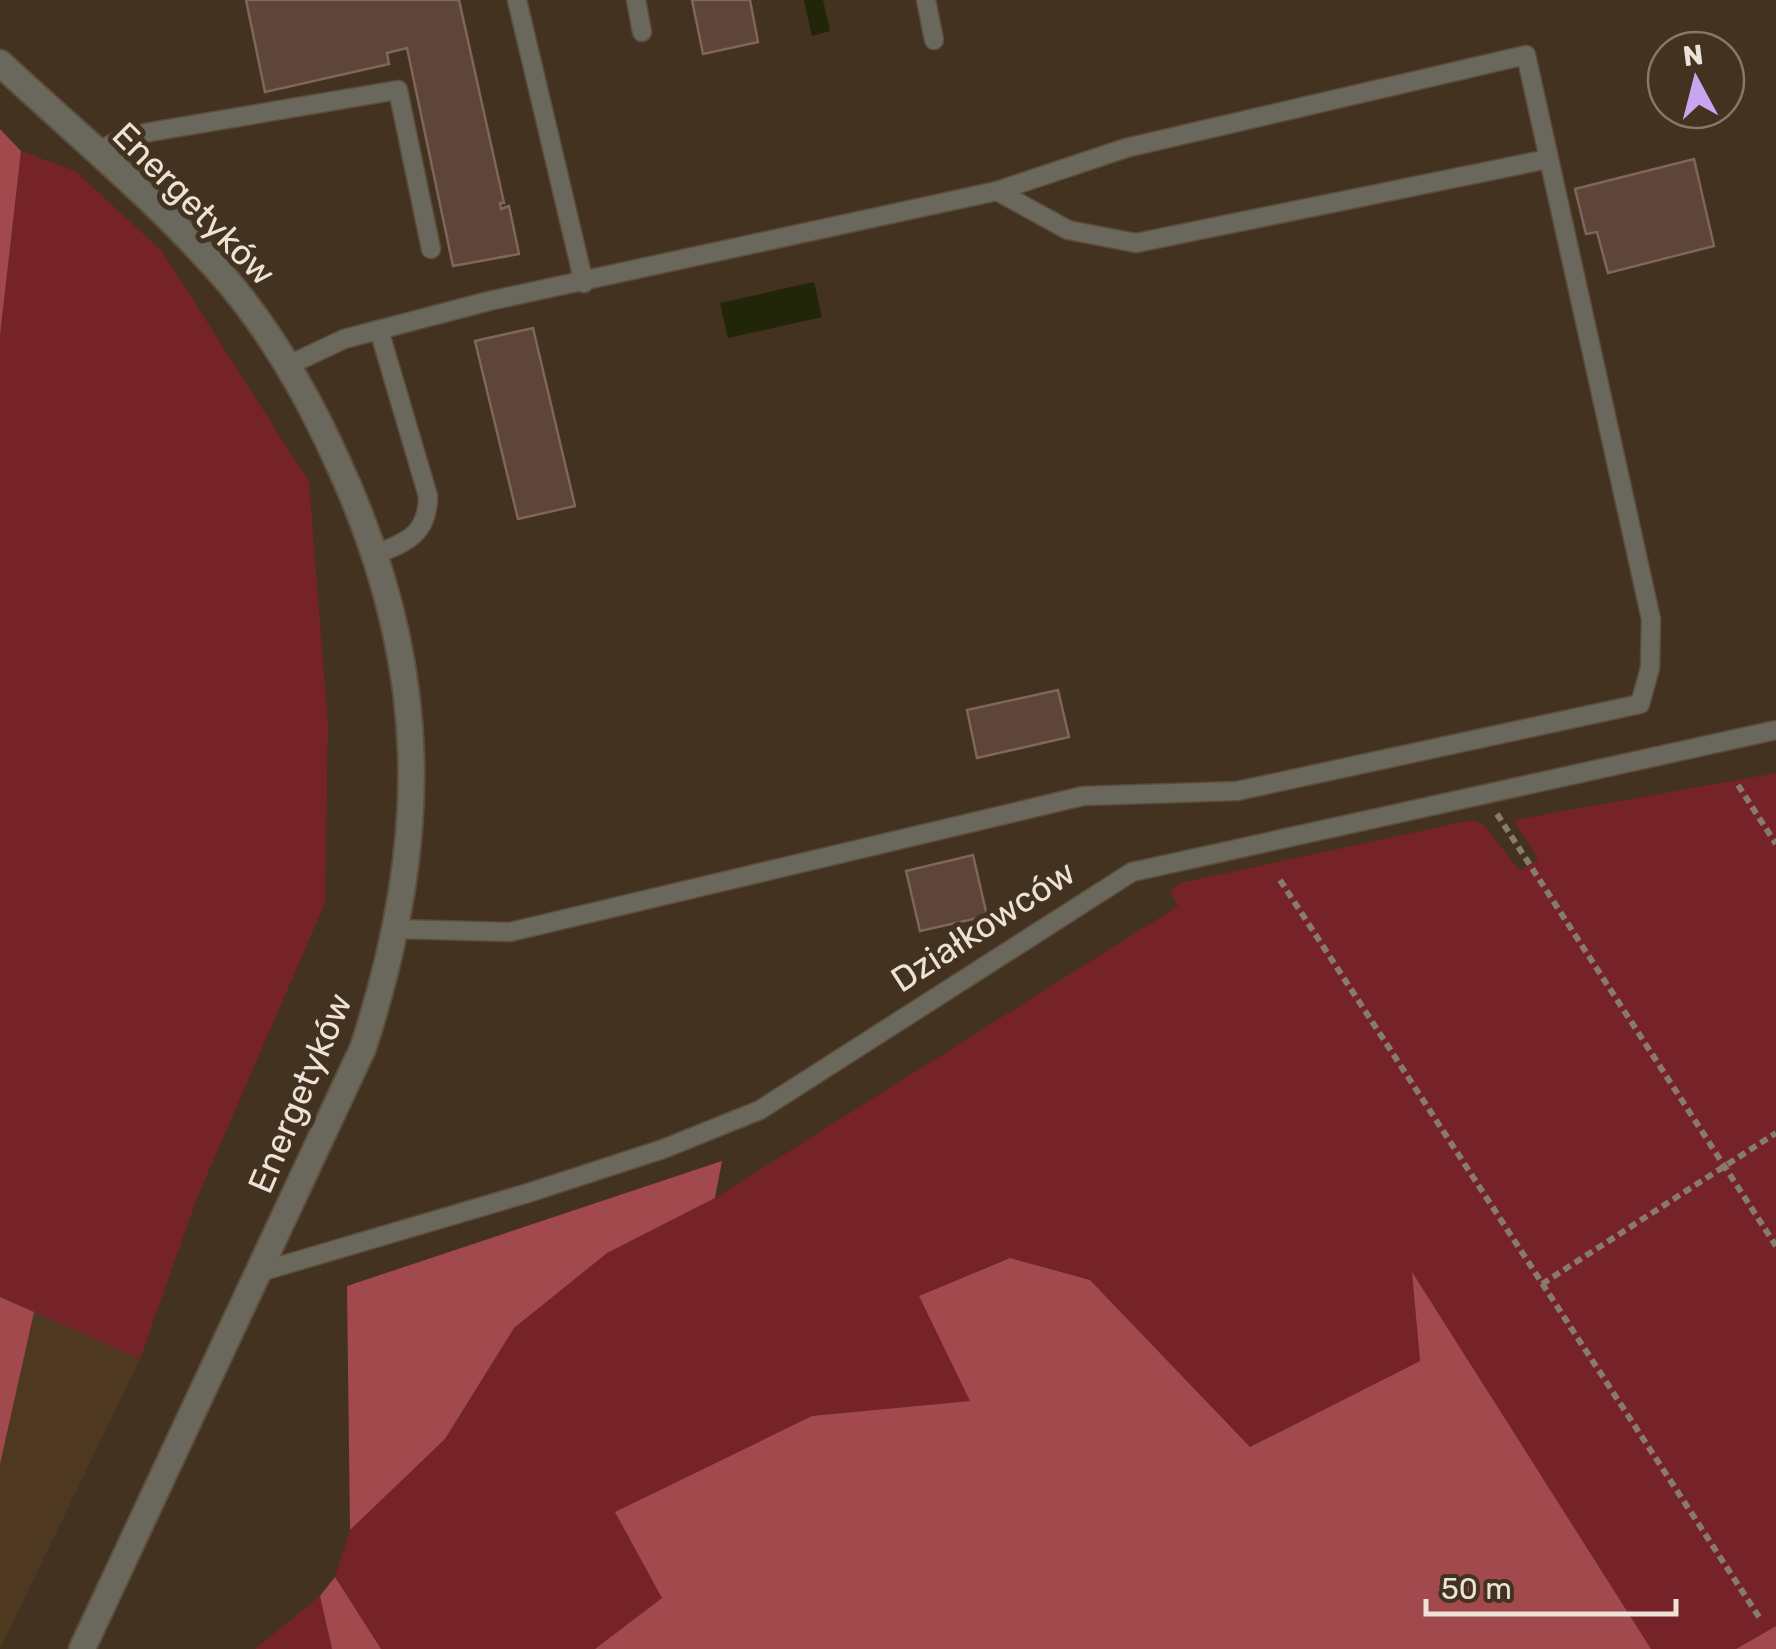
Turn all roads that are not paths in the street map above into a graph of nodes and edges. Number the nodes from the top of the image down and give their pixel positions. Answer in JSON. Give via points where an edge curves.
{"nodes":[{"id":1,"x":517,"y":0,"type":"edge"},
{"id":2,"x":636,"y":0,"type":"edge"},
{"id":3,"x":926,"y":0,"type":"edge"},
{"id":4,"x":642,"y":32,"type":"dead end"},
{"id":5,"x":934,"y":40,"type":"dead end"},
{"id":6,"x":0,"y":62,"type":"edge"},
{"id":7,"x":96,"y":153,"type":"junction"},
{"id":8,"x":1548,"y":159,"type":"junction"},
{"id":9,"x":997,"y":191,"type":"junction"},
{"id":10,"x":430,"y":249,"type":"dead end"},
{"id":11,"x":584,"y":282,"type":"junction"},
{"id":12,"x":379,"y":330,"type":"junction"},
{"id":13,"x":289,"y":365,"type":"junction"},
{"id":14,"x":376,"y":554,"type":"junction"},
{"id":15,"x":1776,"y":730,"type":"edge"},
{"id":16,"x":394,"y":928,"type":"junction"},
{"id":17,"x":260,"y":1272,"type":"junction"},
{"id":18,"x":82,"y":1649,"type":"edge"}],
"edges":[{"from":1,"to":11,"type":"lane"},
{"from":2,"to":4,"type":"lane"},
{"from":3,"to":5,"type":"lane"},
{"from":6,"to":7,"type":"street","name":"Energetyków"},
{"from":7,"to":10,"type":"lane","via":[[150,132],[398,90]]},
{"from":7,"to":13,"type":"street","name":"Energetyków","via":[[197,246]]},
{"from":8,"to":9,"type":"lane","via":[[1136,243],[1068,230]]},
{"from":8,"to":9,"type":"lane","via":[[1526,55],[1126,148]]},
{"from":8,"to":16,"type":"lane","via":[[1651,620],[1650,668],[1640,704],[1237,791],[1083,796],[510,932]]},
{"from":9,"to":11,"type":"lane"},
{"from":11,"to":12,"type":"lane"},
{"from":12,"to":13,"type":"lane"},
{"from":12,"to":14,"type":"lane","via":[[428,513],[411,540]]},
{"from":13,"to":14,"type":"street","name":"Energetyków"},
{"from":14,"to":16,"type":"street","name":"Energetyków","via":[[399,634],[414,750]]},
{"from":15,"to":17,"type":"lane","name":"Działkowców","via":[[1132,872],[760,1110],[528,1193]]},
{"from":16,"to":17,"type":"street","name":"Energetyków","via":[[362,1048]]},
{"from":17,"to":18,"type":"street","name":"Energetyków"}]}
